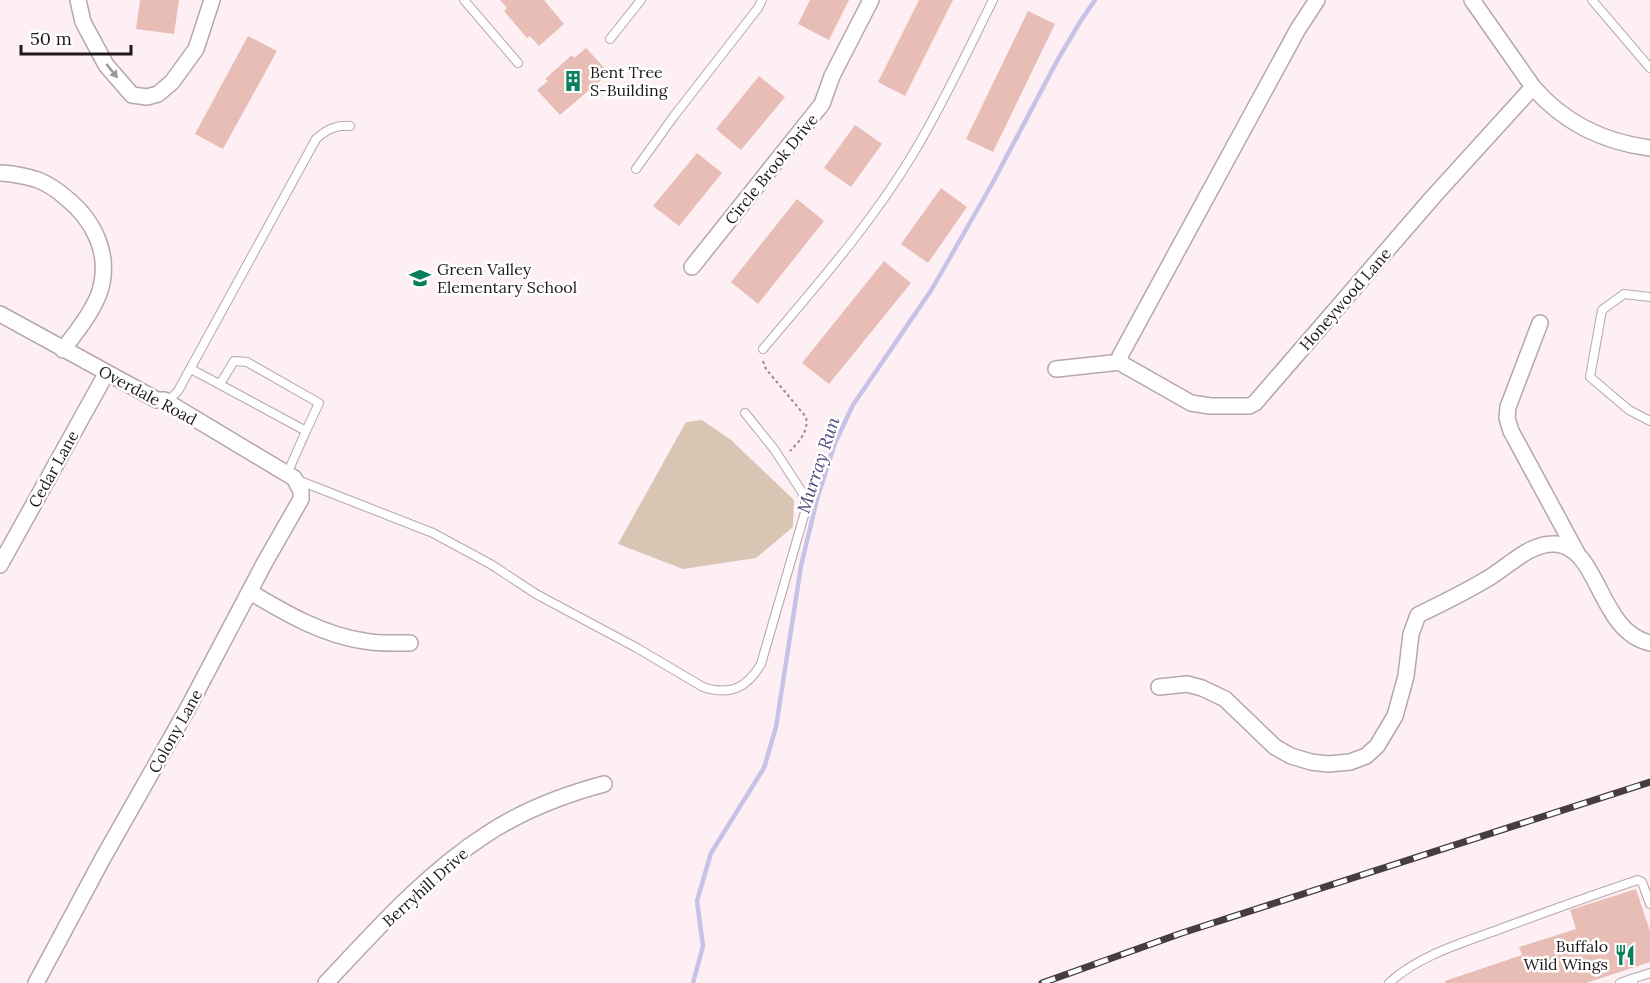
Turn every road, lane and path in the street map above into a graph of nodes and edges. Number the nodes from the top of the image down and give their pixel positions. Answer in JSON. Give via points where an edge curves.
{"nodes":[{"id":1,"x":78,"y":0,"type":"edge"},
{"id":2,"x":212,"y":0,"type":"edge"},
{"id":3,"x":464,"y":0,"type":"edge"},
{"id":4,"x":641,"y":0,"type":"edge"},
{"id":5,"x":762,"y":0,"type":"edge"},
{"id":6,"x":871,"y":0,"type":"edge"},
{"id":7,"x":993,"y":0,"type":"edge"},
{"id":8,"x":1317,"y":0,"type":"edge"},
{"id":9,"x":1472,"y":0,"type":"edge"},
{"id":10,"x":1592,"y":0,"type":"edge"},
{"id":11,"x":609,"y":39,"type":"dead end"},
{"id":12,"x":518,"y":63,"type":"dead end"},
{"id":13,"x":1650,"y":68,"type":"edge"},
{"id":14,"x":1533,"y":87,"type":"junction"},
{"id":15,"x":350,"y":126,"type":"dead end"},
{"id":16,"x":1650,"y":148,"type":"edge"},
{"id":17,"x":636,"y":169,"type":"dead end"},
{"id":18,"x":2,"y":173,"type":"dead end"},
{"id":19,"x":692,"y":267,"type":"dead end"},
{"id":20,"x":1650,"y":297,"type":"edge"},
{"id":21,"x":0,"y":314,"type":"edge"},
{"id":22,"x":1540,"y":323,"type":"dead end"},
{"id":23,"x":764,"y":349,"type":"joint"},
{"id":24,"x":63,"y":350,"type":"junction"},
{"id":25,"x":1121,"y":362,"type":"junction"},
{"id":26,"x":191,"y":369,"type":"junction"},
{"id":27,"x":1056,"y":369,"type":"dead end"},
{"id":28,"x":106,"y":374,"type":"junction"},
{"id":29,"x":220,"y":384,"type":"junction"},
{"id":30,"x":164,"y":400,"type":"junction"},
{"id":31,"x":745,"y":413,"type":"dead end"},
{"id":32,"x":1650,"y":421,"type":"edge"},
{"id":33,"x":306,"y":431,"type":"junction"},
{"id":34,"x":780,"y":458,"type":"junction"},
{"id":35,"x":290,"y":476,"type":"junction"},
{"id":36,"x":1576,"y":552,"type":"junction"},
{"id":37,"x":0,"y":565,"type":"edge"},
{"id":38,"x":249,"y":592,"type":"junction"},
{"id":39,"x":410,"y":643,"type":"dead end"},
{"id":40,"x":1650,"y":643,"type":"edge"},
{"id":41,"x":1159,"y":687,"type":"dead end"},
{"id":42,"x":604,"y":784,"type":"dead end"},
{"id":43,"x":1650,"y":904,"type":"edge"},
{"id":44,"x":1650,"y":973,"type":"edge"},
{"id":45,"x":1633,"y":981,"type":"edge"},
{"id":46,"x":36,"y":983,"type":"edge"},
{"id":47,"x":327,"y":983,"type":"edge"},
{"id":48,"x":1389,"y":983,"type":"edge"},
{"id":49,"x":1620,"y":983,"type":"edge"}],
"edges":[{"from":1,"to":2,"type":"street","one_way":true,"via":[[83,22],[106,64],[132,95],[147,97],[158,94],[172,82],[196,49]]},
{"from":3,"to":12,"type":"lane"},
{"from":4,"to":11,"type":"lane"},
{"from":5,"to":17,"type":"lane"},
{"from":6,"to":19,"type":"street","name":"Circle Brook Drive","via":[[822,104]]},
{"from":7,"to":23,"type":"lane","via":[[913,155],[860,232]]},
{"from":8,"to":25,"type":"street","via":[[1233,146],[1120,356]]},
{"from":9,"to":14,"type":"street"},
{"from":10,"to":13,"type":"lane"},
{"from":14,"to":16,"type":"street","via":[[1562,115],[1585,130]]},
{"from":14,"to":25,"type":"street","name":"Honeywood Lane","via":[[1255,402],[1249,406],[1191,404]]},
{"from":15,"to":26,"type":"lane","via":[[331,128],[316,139]]},
{"from":18,"to":24,"type":"street","via":[[20,175],[56,189],[83,213],[101,244],[100,291]]},
{"from":20,"to":32,"type":"lane","via":[[1624,294],[1602,310],[1590,377],[1629,410]]},
{"from":21,"to":24,"type":"street","name":"Overdale Road"},
{"from":22,"to":36,"type":"street","via":[[1507,417]]},
{"from":23,"to":34,"type":"path","via":[[766,369],[807,421],[801,438]]},
{"from":24,"to":28,"type":"street","name":"Overdale Road"},
{"from":25,"to":27,"type":"street"},
{"from":26,"to":29,"type":"lane"},
{"from":26,"to":30,"type":"lane","via":[[178,391]]},
{"from":28,"to":30,"type":"street","name":"Overdale Road"},
{"from":28,"to":37,"type":"street","name":"Cedar Lane"},
{"from":29,"to":33,"type":"lane"},
{"from":29,"to":33,"type":"lane","via":[[234,361],[247,362],[319,403]]},
{"from":30,"to":35,"type":"street","name":"Overdale Road"},
{"from":31,"to":34,"type":"lane"},
{"from":33,"to":35,"type":"lane"},
{"from":34,"to":35,"type":"lane","via":[[802,492],[805,512],[761,664],[746,683],[729,691],[703,687],[432,533]]},
{"from":35,"to":38,"type":"street","name":"Colony Lane","via":[[301,491],[301,499]]},
{"from":36,"to":40,"type":"street","via":[[1618,622]]},
{"from":36,"to":41,"type":"street","via":[[1554,544],[1540,546],[1490,578],[1418,615],[1395,716],[1377,746],[1350,762],[1320,763],[1291,756],[1275,747],[1225,699],[1187,684]]},
{"from":38,"to":39,"type":"street","via":[[277,609],[338,635],[390,644]]},
{"from":38,"to":46,"type":"street","name":"Colony Lane"},
{"from":42,"to":47,"type":"street","name":"Berryhill Drive","via":[[518,816],[479,839],[426,880]]},
{"from":43,"to":48,"type":"lane","via":[[1638,880],[1455,946],[1415,964]]},
{"from":44,"to":45,"type":"lane"},
{"from":45,"to":49,"type":"lane"}]}
